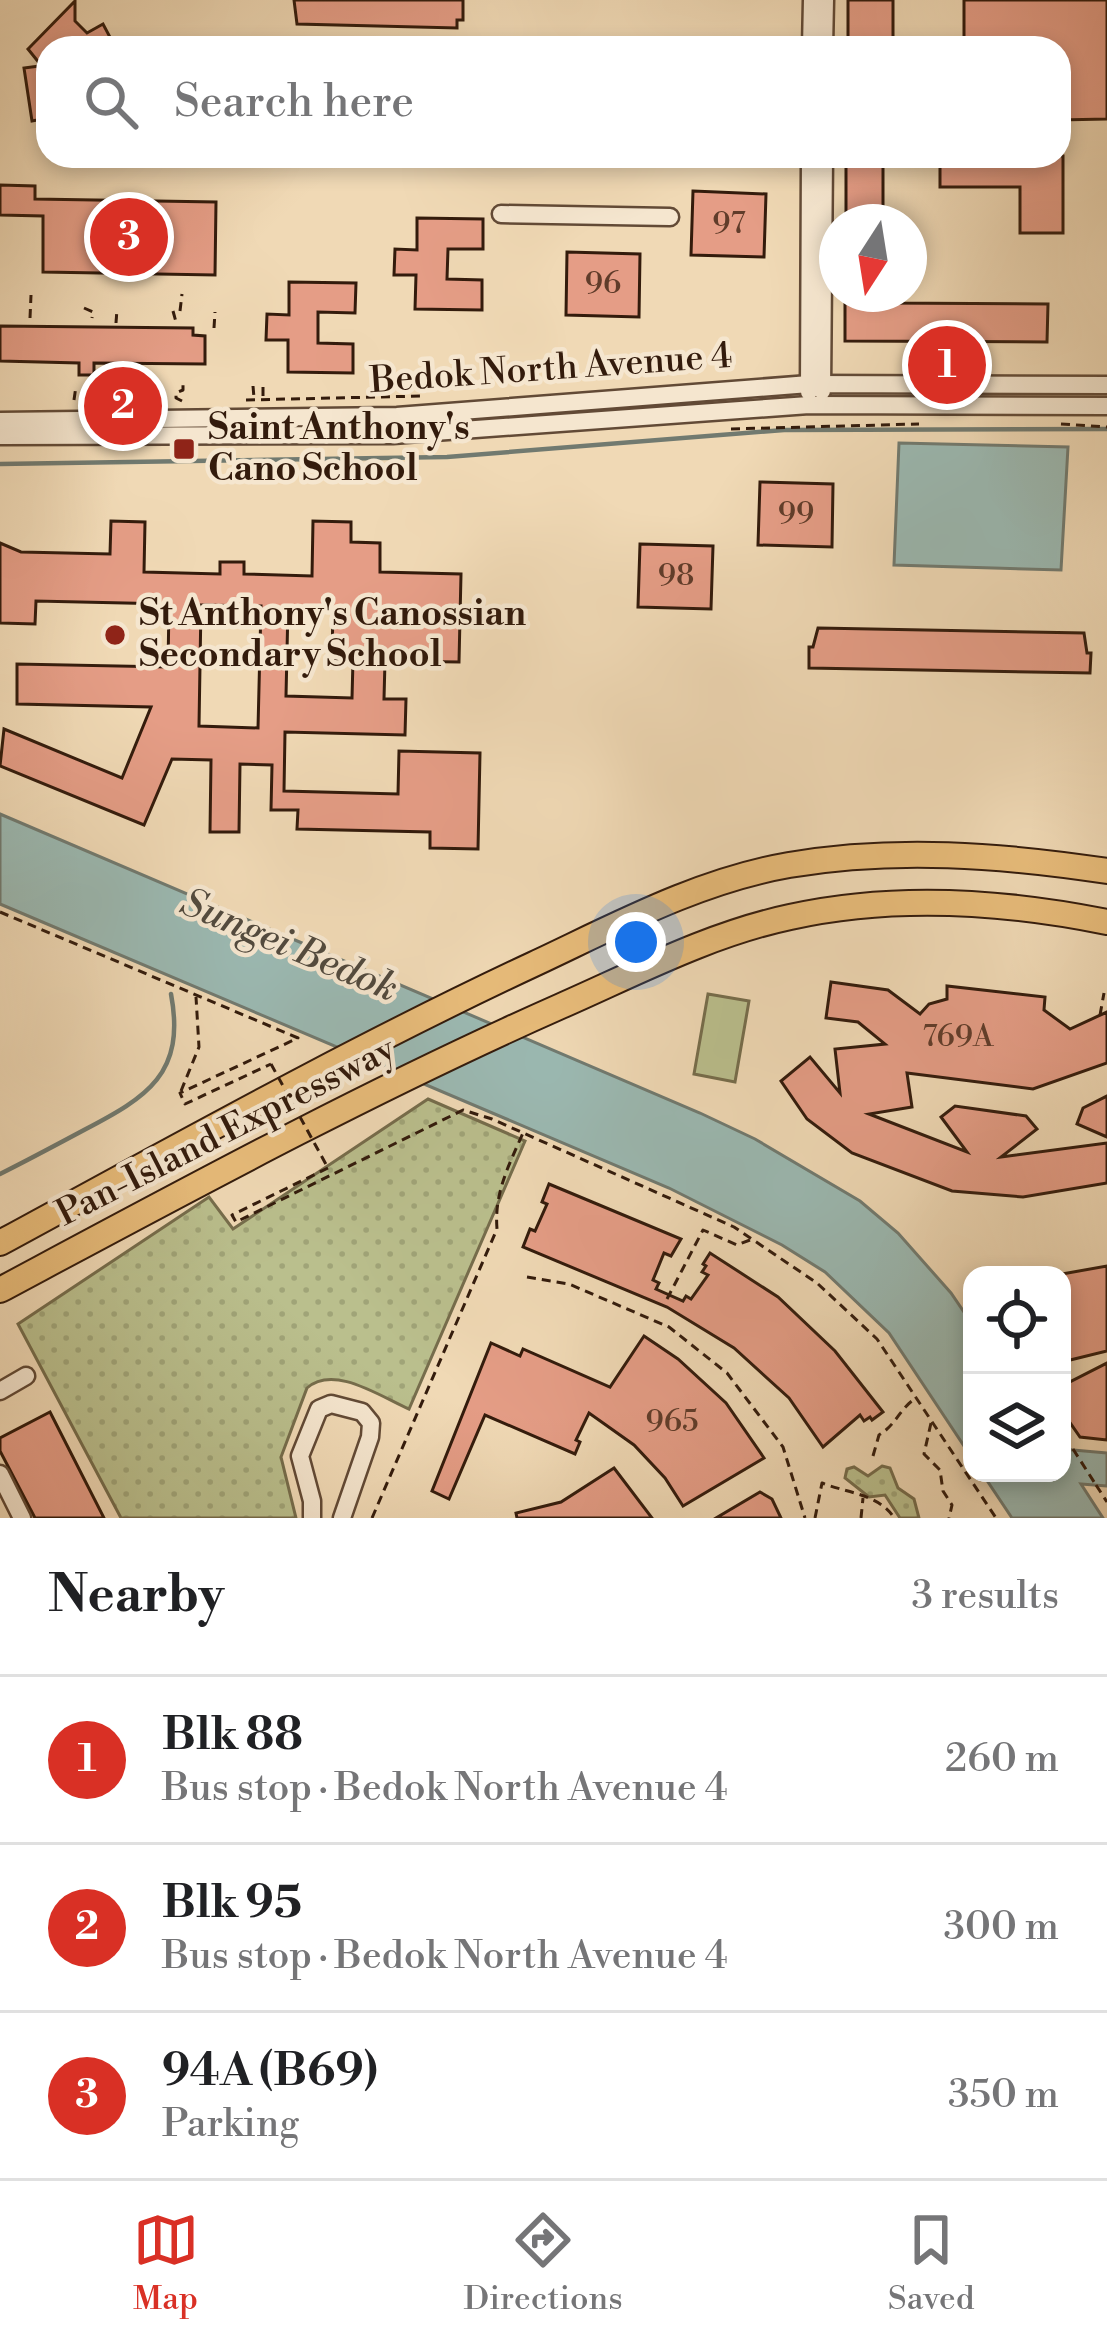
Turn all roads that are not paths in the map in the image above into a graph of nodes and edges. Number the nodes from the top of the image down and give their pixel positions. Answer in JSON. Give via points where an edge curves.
{"nodes":[{"id":1,"x":812,"y":0,"type":"edge"},
{"id":2,"x":825,"y":0,"type":"edge"},
{"id":3,"x":811,"y":36,"type":"edge"},
{"id":4,"x":824,"y":36,"type":"edge"},
{"id":5,"x":810,"y":168,"type":"edge"},
{"id":6,"x":824,"y":168,"type":"edge"},
{"id":7,"x":501,"y":214,"type":"dead end"},
{"id":8,"x":670,"y":217,"type":"dead end"},
{"id":9,"x":815,"y":384,"type":"junction"},
{"id":10,"x":1107,"y":385,"type":"edge"},
{"id":11,"x":815,"y":405,"type":"junction"},
{"id":12,"x":1107,"y":406,"type":"edge"},
{"id":13,"x":0,"y":421,"type":"edge"},
{"id":14,"x":0,"y":436,"type":"edge"},
{"id":15,"x":1107,"y":871,"type":"edge"},
{"id":16,"x":1107,"y":922,"type":"edge"},
{"id":17,"x":0,"y":1243,"type":"edge"},
{"id":18,"x":0,"y":1289,"type":"edge"},
{"id":19,"x":26,"y":1376,"type":"dead end"},
{"id":20,"x":0,"y":1391,"type":"edge"},
{"id":21,"x":0,"y":1474,"type":"edge"},
{"id":22,"x":22,"y":1518,"type":"edge"},
{"id":23,"x":312,"y":1518,"type":"edge"},
{"id":24,"x":342,"y":1518,"type":"edge"}],
"edges":[{"from":1,"to":3,"type":"street"},
{"from":2,"to":4,"type":"street"},
{"from":5,"to":9,"type":"street"},
{"from":6,"to":9,"type":"street"},
{"from":7,"to":8,"type":"street"},
{"from":9,"to":10,"type":"street","name":"Bedok North Avenue 4"},
{"from":9,"to":11,"type":"street"},
{"from":9,"to":13,"type":"street","name":"Bedok North Avenue 4","via":[[397,416]]},
{"from":11,"to":12,"type":"street","name":"Bedok North Avenue 4"},
{"from":11,"to":14,"type":"street","name":"Bedok North Avenue 4","via":[[402,434]]},
{"from":15,"to":17,"type":"highway","name":"Pan-Island Expressway","via":[[952,854],[839,858],[706,886],[302,1078]]},
{"from":16,"to":18,"type":"highway","name":"Pan-Island Expressway","via":[[1035,910],[872,905],[713,939],[319,1119]]},
{"from":19,"to":20,"type":"street"},
{"from":21,"to":22,"type":"street"},
{"from":23,"to":24,"type":"street","via":[[300,1456],[319,1409],[332,1404],[371,1423]]}]}
